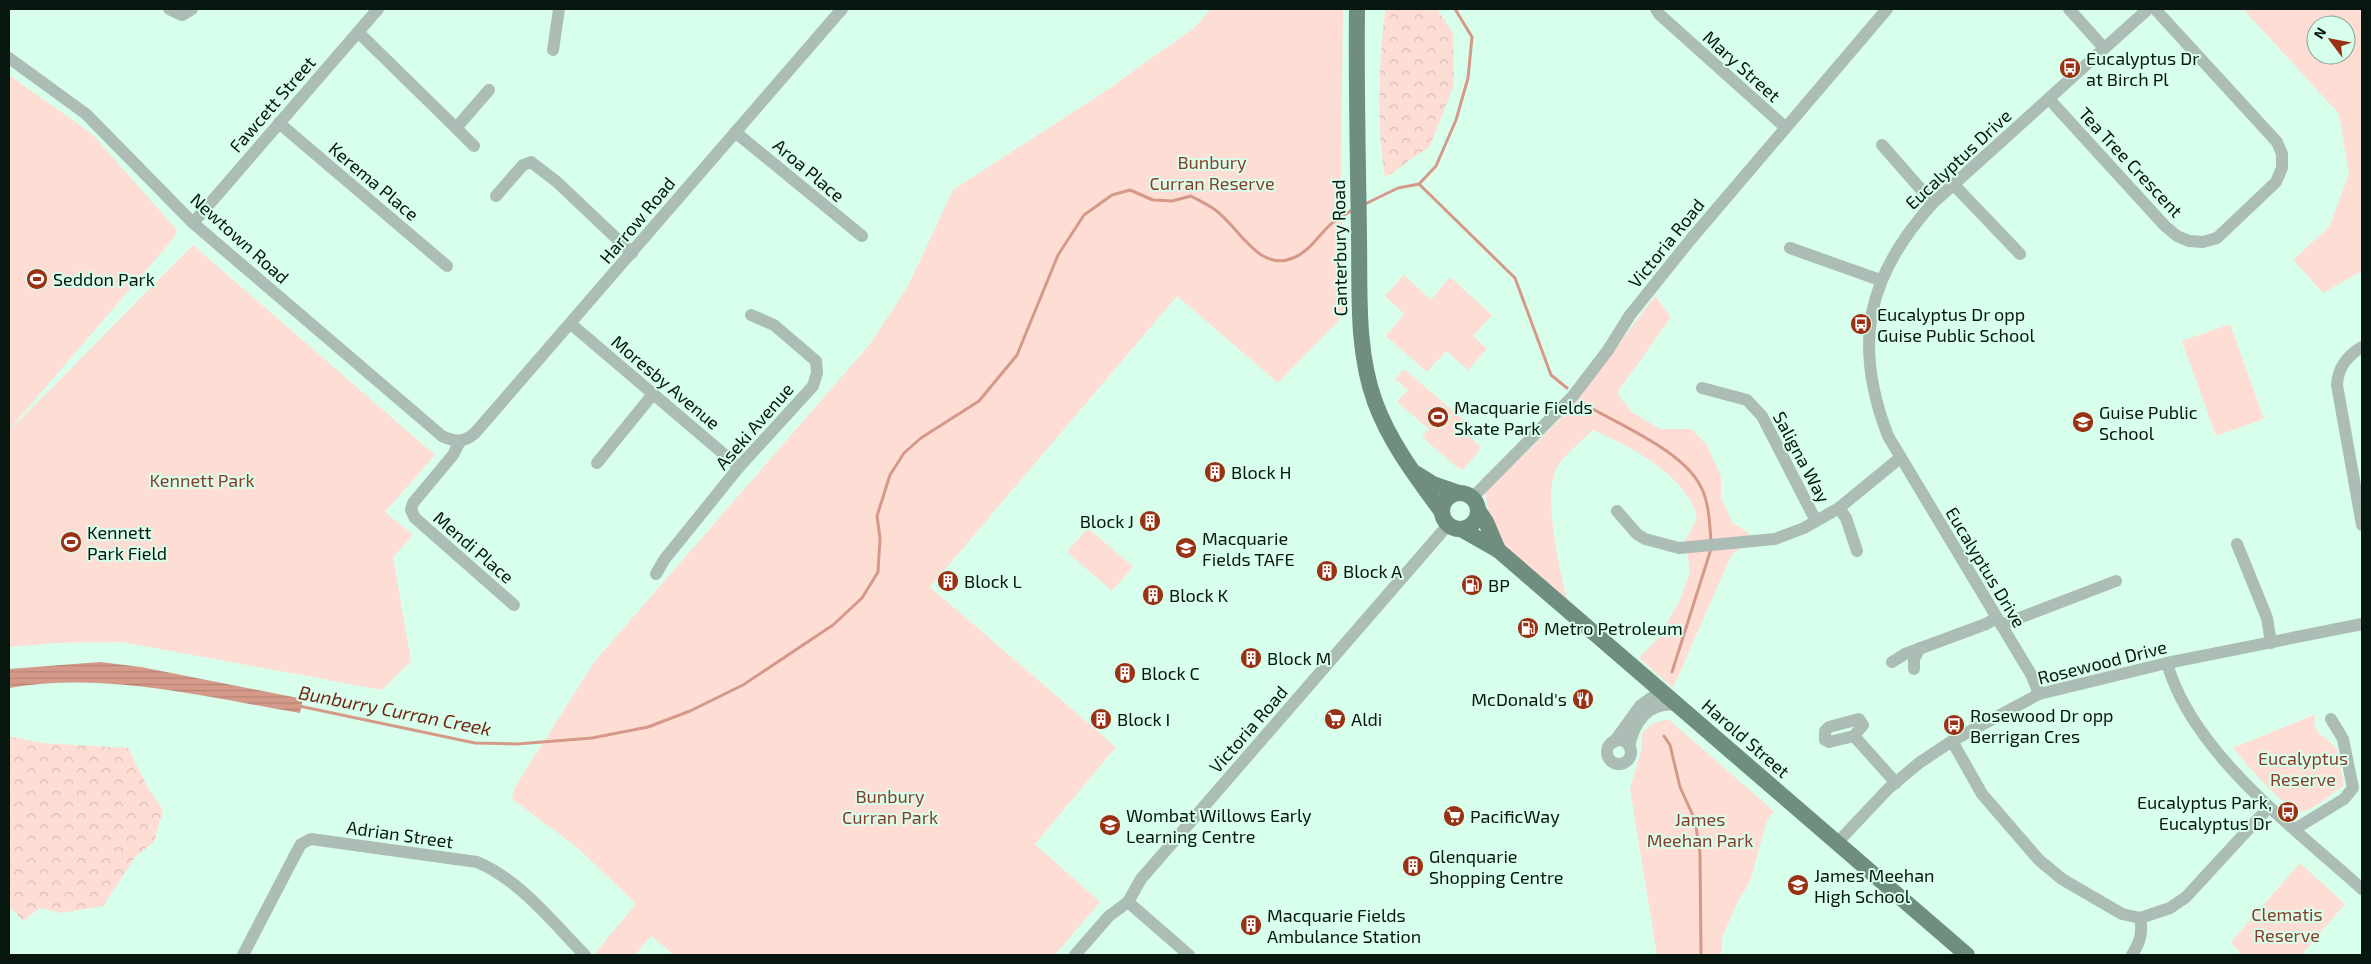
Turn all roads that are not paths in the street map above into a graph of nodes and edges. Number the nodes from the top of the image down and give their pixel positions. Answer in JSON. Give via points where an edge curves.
{"nodes":[{"id":1,"x":169,"y":9,"type":"edge"},
{"id":2,"x":192,"y":9,"type":"edge"},
{"id":3,"x":378,"y":9,"type":"edge"},
{"id":4,"x":559,"y":9,"type":"edge"},
{"id":5,"x":842,"y":9,"type":"edge"},
{"id":6,"x":1357,"y":9,"type":"edge"},
{"id":7,"x":1656,"y":9,"type":"edge"},
{"id":8,"x":1887,"y":9,"type":"edge"},
{"id":9,"x":2069,"y":9,"type":"edge"},
{"id":10,"x":2148,"y":9,"type":"edge"},
{"id":11,"x":2155,"y":9,"type":"edge"},
{"id":12,"x":358,"y":32,"type":"junction"},
{"id":13,"x":2104,"y":48,"type":"junction"},
{"id":14,"x":553,"y":50,"type":"dead end"},
{"id":15,"x":9,"y":58,"type":"edge"},
{"id":16,"x":488,"y":90,"type":"dead end"},
{"id":17,"x":2049,"y":99,"type":"junction"},
{"id":18,"x":279,"y":123,"type":"junction"},
{"id":19,"x":1784,"y":127,"type":"junction"},
{"id":20,"x":456,"y":128,"type":"junction"},
{"id":21,"x":735,"y":132,"type":"junction"},
{"id":22,"x":1882,"y":145,"type":"dead end"},
{"id":23,"x":474,"y":146,"type":"dead end"},
{"id":24,"x":1954,"y":185,"type":"junction"},
{"id":25,"x":496,"y":196,"type":"dead end"},
{"id":26,"x":1933,"y":203,"type":"junction"},
{"id":27,"x":193,"y":223,"type":"junction"},
{"id":28,"x":862,"y":236,"type":"dead end"},
{"id":29,"x":1790,"y":248,"type":"dead end"},
{"id":30,"x":632,"y":253,"type":"junction"},
{"id":31,"x":2020,"y":254,"type":"dead end"},
{"id":32,"x":447,"y":266,"type":"dead end"},
{"id":33,"x":1880,"y":280,"type":"junction"},
{"id":34,"x":751,"y":315,"type":"dead end"},
{"id":35,"x":571,"y":324,"type":"junction"},
{"id":36,"x":2362,"y":347,"type":"edge"},
{"id":37,"x":1702,"y":388,"type":"dead end"},
{"id":38,"x":653,"y":394,"type":"junction"},
{"id":39,"x":456,"y":441,"type":"junction"},
{"id":40,"x":1900,"y":458,"type":"junction"},
{"id":41,"x":597,"y":464,"type":"dead end"},
{"id":42,"x":739,"y":467,"type":"junction"},
{"id":43,"x":1416,"y":473,"type":"junction"},
{"id":44,"x":1470,"y":500,"type":"junction"},
{"id":45,"x":1839,"y":508,"type":"junction"},
{"id":46,"x":1617,"y":511,"type":"dead end"},
{"id":47,"x":1816,"y":521,"type":"junction"},
{"id":48,"x":1450,"y":522,"type":"junction"},
{"id":49,"x":2362,"y":525,"type":"edge"},
{"id":50,"x":2238,"y":544,"type":"dead end"},
{"id":51,"x":1498,"y":550,"type":"junction"},
{"id":52,"x":1857,"y":551,"type":"dead end"},
{"id":53,"x":656,"y":574,"type":"dead end"},
{"id":54,"x":2116,"y":581,"type":"dead end"},
{"id":55,"x":514,"y":605,"type":"dead end"},
{"id":56,"x":1999,"y":622,"type":"junction"},
{"id":57,"x":2362,"y":624,"type":"edge"},
{"id":58,"x":2271,"y":643,"type":"junction"},
{"id":59,"x":1920,"y":648,"type":"junction"},
{"id":60,"x":1892,"y":662,"type":"dead end"},
{"id":61,"x":2167,"y":663,"type":"junction"},
{"id":62,"x":1914,"y":669,"type":"dead end"},
{"id":63,"x":1640,"y":673,"type":"junction"},
{"id":64,"x":2039,"y":694,"type":"junction"},
{"id":65,"x":1658,"y":699,"type":"junction"},
{"id":66,"x":1640,"y":706,"type":"junction"},
{"id":67,"x":2331,"y":719,"type":"dead end"},
{"id":68,"x":1854,"y":736,"type":"dead end"},
{"id":69,"x":1952,"y":741,"type":"junction"},
{"id":70,"x":1614,"y":742,"type":"junction"},
{"id":71,"x":1629,"y":746,"type":"junction"},
{"id":72,"x":1896,"y":783,"type":"junction"},
{"id":73,"x":2269,"y":807,"type":"junction"},
{"id":74,"x":2295,"y":829,"type":"junction"},
{"id":75,"x":1837,"y":843,"type":"junction"},
{"id":76,"x":2362,"y":890,"type":"edge"},
{"id":77,"x":1128,"y":902,"type":"junction"},
{"id":78,"x":2140,"y":918,"type":"junction"},
{"id":79,"x":243,"y":955,"type":"edge"},
{"id":80,"x":586,"y":955,"type":"edge"},
{"id":81,"x":1075,"y":955,"type":"edge"},
{"id":82,"x":1189,"y":955,"type":"edge"},
{"id":83,"x":1967,"y":955,"type":"edge"},
{"id":84,"x":2132,"y":955,"type":"edge"}],
"edges":[{"from":1,"to":2,"type":"street","via":[[182,15]]},
{"from":3,"to":12,"type":"street","name":"Fawcett Street"},
{"from":4,"to":14,"type":"street"},
{"from":5,"to":21,"type":"street","name":"Harrow Road"},
{"from":6,"to":43,"type":"main road","name":"Canterbury Road","via":[[1361,325],[1365,365],[1375,402],[1402,456]]},
{"from":7,"to":19,"type":"street","name":"Mary Street"},
{"from":8,"to":19,"type":"street","name":"Victoria Road"},
{"from":9,"to":13,"type":"street"},
{"from":10,"to":13,"type":"street","name":"Eucalyptus Drive"},
{"from":11,"to":17,"type":"street","name":"Tea Tree Crescent","via":[[2277,142],[2282,154],[2282,168],[2276,182],[2217,238],[2189,242],[2177,236]]},
{"from":12,"to":18,"type":"street","name":"Fawcett Street"},
{"from":12,"to":20,"type":"street"},
{"from":13,"to":17,"type":"street","name":"Eucalyptus Drive"},
{"from":15,"to":27,"type":"street","name":"Newtown Road","via":[[86,114]]},
{"from":16,"to":20,"type":"street"},
{"from":17,"to":24,"type":"street","name":"Eucalyptus Drive"},
{"from":18,"to":27,"type":"street","name":"Fawcett Street"},
{"from":18,"to":32,"type":"street","name":"Kerema Place"},
{"from":19,"to":44,"type":"street","name":"Victoria Road","via":[[1630,315],[1577,390]]},
{"from":20,"to":23,"type":"street"},
{"from":21,"to":28,"type":"street","name":"Aroa Place"},
{"from":21,"to":30,"type":"street","name":"Harrow Road"},
{"from":22,"to":26,"type":"street"},
{"from":24,"to":26,"type":"street","name":"Eucalyptus Drive"},
{"from":24,"to":31,"type":"street"},
{"from":25,"to":30,"type":"street","via":[[526,163],[533,163]]},
{"from":26,"to":33,"type":"street","name":"Eucalyptus Drive","via":[[1912,226]]},
{"from":27,"to":39,"type":"street","name":"Newtown Road","via":[[442,436]]},
{"from":29,"to":33,"type":"street"},
{"from":30,"to":35,"type":"street","name":"Harrow Road"},
{"from":33,"to":40,"type":"street","name":"Eucalyptus Drive","via":[[1871,318],[1869,367],[1880,417]]},
{"from":34,"to":42,"type":"street","name":"Aseki Avenue","via":[[774,326],[816,361],[818,373],[812,386]]},
{"from":35,"to":38,"type":"street","name":"Moresby Avenue"},
{"from":35,"to":39,"type":"street","name":"Harrow Road","via":[[474,433],[467,440]]},
{"from":36,"to":49,"type":"street","via":[[2344,362],[2337,375],[2337,385]]},
{"from":37,"to":47,"type":"street","name":"Saligna Way","via":[[1747,400],[1762,416]]},
{"from":38,"to":41,"type":"street"},
{"from":38,"to":42,"type":"street","name":"Moresby Avenue"},
{"from":39,"to":55,"type":"street","name":"Mendi Place","via":[[453,455],[413,503],[411,510],[415,518]]},
{"from":40,"to":45,"type":"street"},
{"from":40,"to":56,"type":"street","name":"Eucalyptus Drive"},
{"from":42,"to":53,"type":"street","name":"Aseki Avenue"},
{"from":43,"to":44,"type":"main road","name":"Canterbury Road"},
{"from":43,"to":48,"type":"main road","name":"Canterbury Road"},
{"from":44,"to":48,"type":"main road","via":[[1447,499]]},
{"from":44,"to":48,"type":"main road","via":[[1473,523]]},
{"from":44,"to":51,"type":"main road","name":"Harold Street","via":[[1486,522]]},
{"from":45,"to":47,"type":"street"},
{"from":45,"to":52,"type":"street","via":[[1846,518]]},
{"from":46,"to":47,"type":"street","via":[[1644,539],[1679,548],[1775,539]]},
{"from":48,"to":51,"type":"main road","name":"Harold Street"},
{"from":48,"to":77,"type":"street","name":"Victoria Road","via":[[1141,879]]},
{"from":50,"to":58,"type":"street","via":[[2267,618]]},
{"from":51,"to":63,"type":"main road","name":"Harold Street"},
{"from":54,"to":56,"type":"street"},
{"from":56,"to":59,"type":"street"},
{"from":56,"to":64,"type":"street","name":"Eucalyptus Drive","via":[[2032,676]]},
{"from":57,"to":58,"type":"street","name":"Rosewood Drive"},
{"from":58,"to":61,"type":"street","name":"Rosewood Drive"},
{"from":59,"to":60,"type":"street"},
{"from":59,"to":62,"type":"street","via":[[1914,659]]},
{"from":61,"to":64,"type":"street","name":"Rosewood Drive"},
{"from":61,"to":73,"type":"street","via":[[2180,698],[2199,728],[2241,780]]},
{"from":63,"to":65,"type":"main road","name":"Harold Street"},
{"from":63,"to":66,"type":"street","via":[[1645,694]]},
{"from":64,"to":69,"type":"street","name":"Rosewood Drive"},
{"from":65,"to":66,"type":"street"},
{"from":65,"to":71,"type":"street","via":[[1633,728]]},
{"from":65,"to":75,"type":"main road","name":"Harold Street","via":[[1678,705]]},
{"from":66,"to":70,"type":"street"},
{"from":67,"to":74,"type":"street","via":[[2344,739],[2353,788],[2344,798]]},
{"from":68,"to":72,"type":"street"},
{"from":69,"to":72,"type":"street","name":"Rosewood Drive"},
{"from":69,"to":78,"type":"street","via":[[1982,794],[2039,860],[2083,893],[2122,914]]},
{"from":70,"to":71,"type":"street","via":[[1622,740]]},
{"from":70,"to":71,"type":"street","via":[[1607,752],[1610,760],[1617,764],[1630,757]]},
{"from":72,"to":75,"type":"street","name":"Rosewood Drive"},
{"from":73,"to":74,"type":"street"},
{"from":73,"to":78,"type":"street","via":[[2186,897],[2170,908]]},
{"from":74,"to":76,"type":"street"},
{"from":75,"to":83,"type":"main road","name":"Harold Street"},
{"from":77,"to":81,"type":"street","name":"Victoria Road","via":[[1109,916]]},
{"from":77,"to":82,"type":"street"},
{"from":78,"to":84,"type":"street","via":[[2142,930]]},
{"from":79,"to":80,"type":"street","name":"Adrian Street","via":[[301,844],[311,839],[477,862],[496,870],[514,883]]}]}
